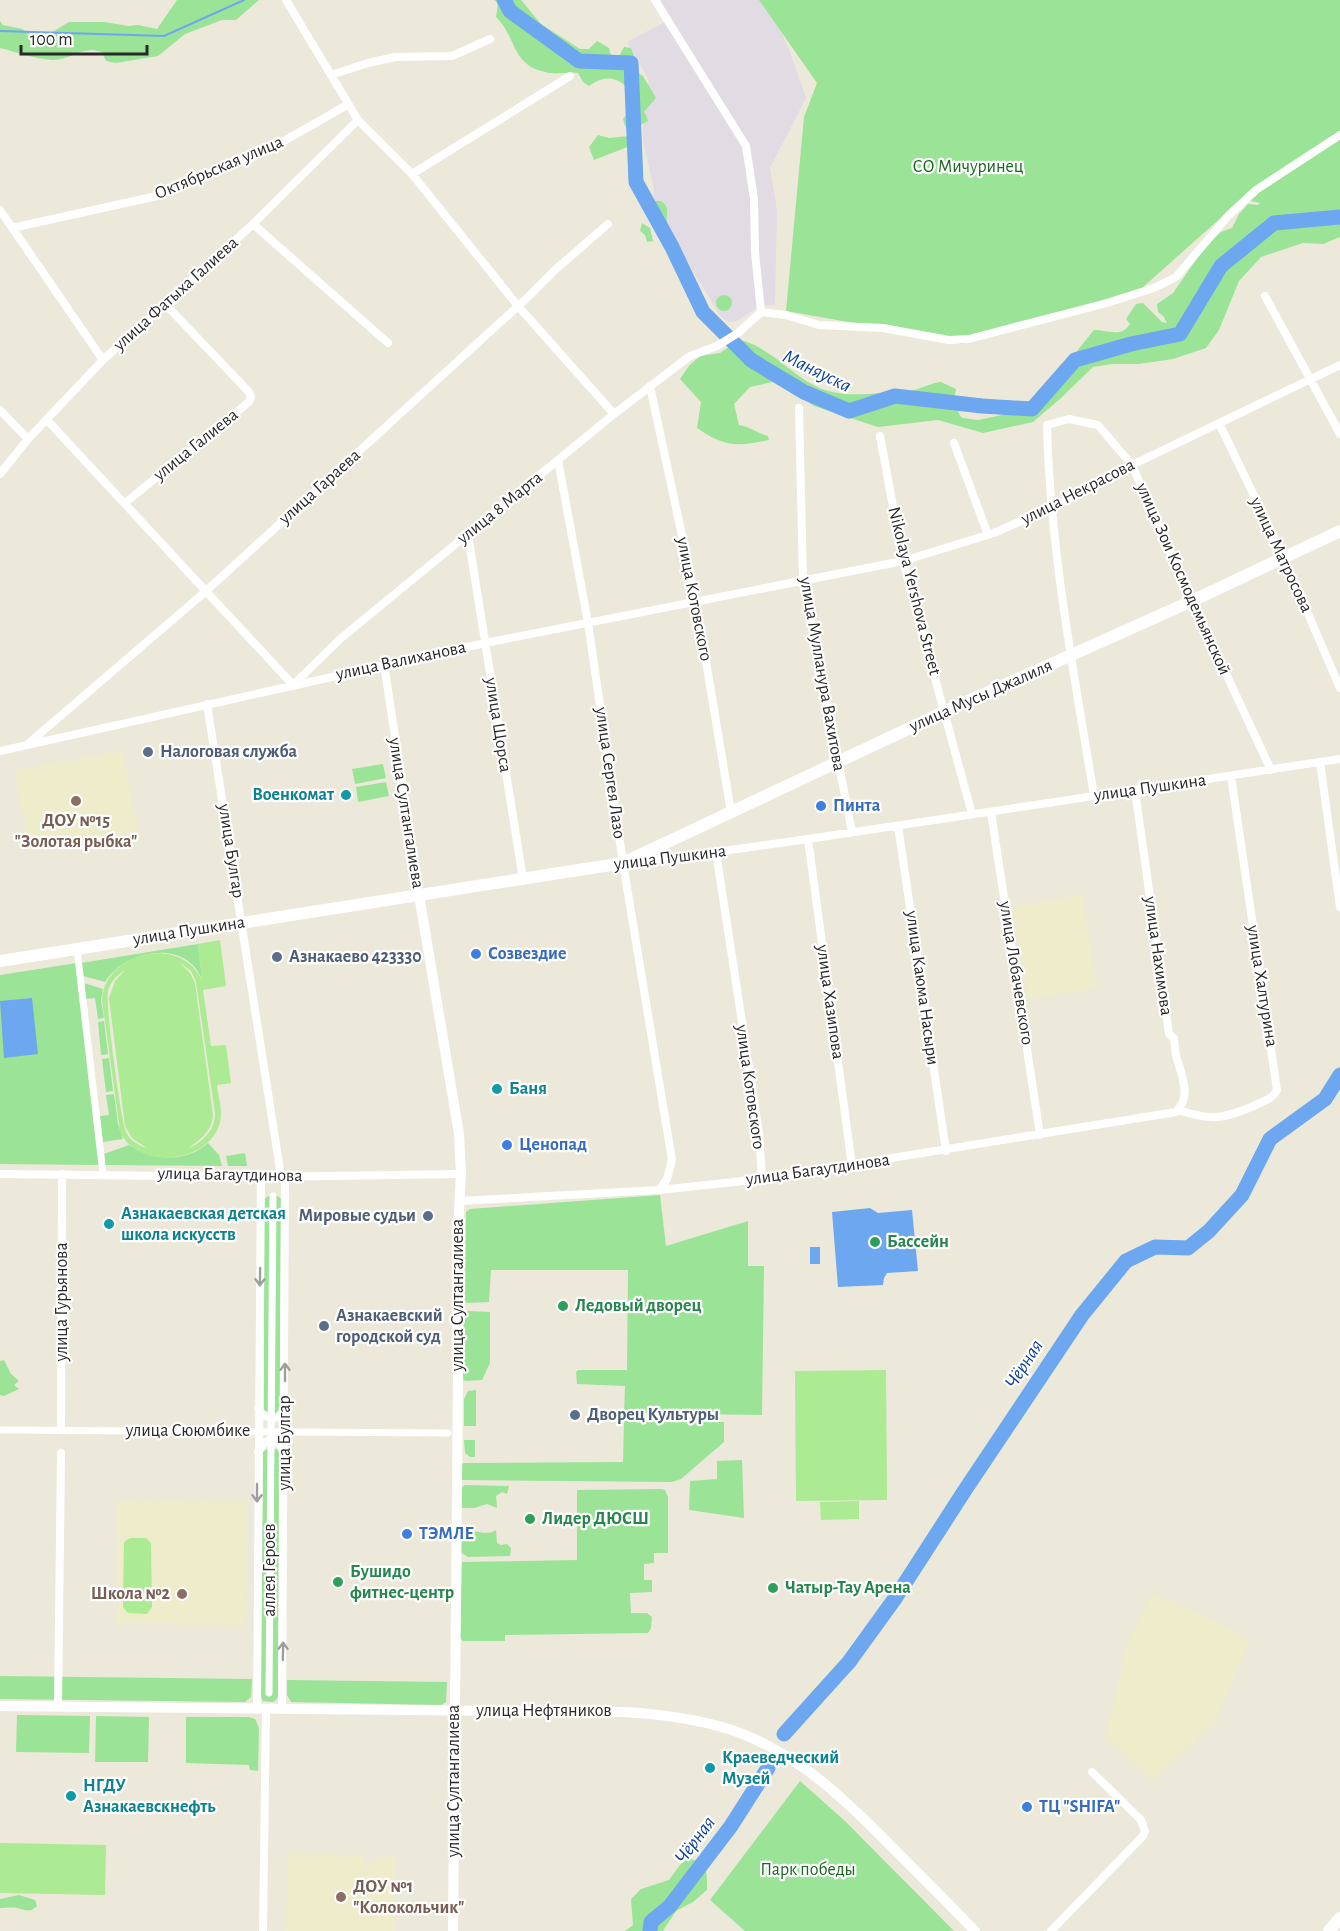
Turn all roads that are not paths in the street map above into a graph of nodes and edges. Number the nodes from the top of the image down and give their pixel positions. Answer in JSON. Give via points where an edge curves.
{"nodes":[{"id":1,"x":286,"y":0,"type":"edge"},
{"id":2,"x":655,"y":0,"type":"edge"},
{"id":3,"x":490,"y":39,"type":"dead end"},
{"id":4,"x":331,"y":75,"type":"junction"},
{"id":5,"x":570,"y":76,"type":"dead end"},
{"id":6,"x":347,"y":105,"type":"junction"},
{"id":7,"x":358,"y":120,"type":"junction"},
{"id":8,"x":1340,"y":135,"type":"edge"},
{"id":9,"x":412,"y":174,"type":"junction"},
{"id":10,"x":0,"y":210,"type":"edge"},
{"id":11,"x":253,"y":224,"type":"junction"},
{"id":12,"x":608,"y":224,"type":"dead end"},
{"id":13,"x":12,"y":228,"type":"junction"},
{"id":14,"x":1265,"y":296,"type":"dead end"},
{"id":15,"x":166,"y":305,"type":"junction"},
{"id":16,"x":518,"y":306,"type":"junction"},
{"id":17,"x":761,"y":312,"type":"junction"},
{"id":18,"x":388,"y":343,"type":"dead end"},
{"id":19,"x":103,"y":360,"type":"junction"},
{"id":20,"x":1340,"y":365,"type":"edge"},
{"id":21,"x":1311,"y":378,"type":"junction"},
{"id":22,"x":650,"y":386,"type":"junction"},
{"id":23,"x":799,"y":408,"type":"dead end"},
{"id":24,"x":0,"y":410,"type":"edge"},
{"id":25,"x":614,"y":414,"type":"junction"},
{"id":26,"x":46,"y":420,"type":"junction"},
{"id":27,"x":1219,"y":423,"type":"junction"},
{"id":28,"x":1340,"y":434,"type":"edge"},
{"id":29,"x":880,"y":436,"type":"dead end"},
{"id":30,"x":28,"y":439,"type":"junction"},
{"id":31,"x":954,"y":443,"type":"dead end"},
{"id":32,"x":558,"y":460,"type":"junction"},
{"id":33,"x":1132,"y":465,"type":"junction"},
{"id":34,"x":0,"y":474,"type":"edge"},
{"id":35,"x":125,"y":503,"type":"junction"},
{"id":36,"x":1051,"y":508,"type":"junction"},
{"id":37,"x":1340,"y":531,"type":"edge"},
{"id":38,"x":468,"y":535,"type":"junction"},
{"id":39,"x":988,"y":535,"type":"junction"},
{"id":40,"x":1284,"y":558,"type":"junction"},
{"id":41,"x":903,"y":561,"type":"junction"},
{"id":42,"x":803,"y":581,"type":"junction"},
{"id":43,"x":205,"y":592,"type":"junction"},
{"id":44,"x":1192,"y":601,"type":"junction"},
{"id":45,"x":696,"y":602,"type":"junction"},
{"id":46,"x":588,"y":623,"type":"junction"},
{"id":47,"x":484,"y":643,"type":"junction"},
{"id":48,"x":1071,"y":656,"type":"junction"},
{"id":49,"x":384,"y":664,"type":"junction"},
{"id":50,"x":293,"y":685,"type":"junction"},
{"id":51,"x":1340,"y":688,"type":"edge"},
{"id":52,"x":207,"y":704,"type":"junction"},
{"id":53,"x":944,"y":712,"type":"junction"},
{"id":54,"x":27,"y":745,"type":"junction"},
{"id":55,"x":0,"y":751,"type":"edge"},
{"id":56,"x":1340,"y":759,"type":"edge"},
{"id":57,"x":838,"y":762,"type":"junction"},
{"id":58,"x":1320,"y":762,"type":"junction"},
{"id":59,"x":1271,"y":770,"type":"junction"},
{"id":60,"x":1231,"y":776,"type":"junction"},
{"id":61,"x":1135,"y":790,"type":"junction"},
{"id":62,"x":1094,"y":796,"type":"junction"},
{"id":63,"x":731,"y":812,"type":"junction"},
{"id":64,"x":991,"y":812,"type":"junction"},
{"id":65,"x":972,"y":814,"type":"junction"},
{"id":66,"x":898,"y":825,"type":"junction"},
{"id":67,"x":852,"y":832,"type":"junction"},
{"id":68,"x":808,"y":839,"type":"junction"},
{"id":69,"x":716,"y":852,"type":"junction"},
{"id":70,"x":623,"y":863,"type":"junction"},
{"id":71,"x":523,"y":879,"type":"junction"},
{"id":72,"x":418,"y":896,"type":"junction"},
{"id":73,"x":1340,"y":908,"type":"edge"},
{"id":74,"x":242,"y":923,"type":"junction"},
{"id":75,"x":77,"y":949,"type":"junction"},
{"id":76,"x":0,"y":961,"type":"edge"},
{"id":77,"x":1176,"y":1112,"type":"junction"},
{"id":78,"x":1040,"y":1136,"type":"junction"},
{"id":79,"x":946,"y":1150,"type":"junction"},
{"id":80,"x":852,"y":1166,"type":"junction"},
{"id":81,"x":0,"y":1174,"type":"edge"},
{"id":82,"x":62,"y":1174,"type":"junction"},
{"id":83,"x":103,"y":1174,"type":"junction"},
{"id":84,"x":461,"y":1174,"type":"junction"},
{"id":85,"x":283,"y":1176,"type":"junction"},
{"id":86,"x":261,"y":1177,"type":"junction"},
{"id":87,"x":762,"y":1179,"type":"junction"},
{"id":88,"x":658,"y":1190,"type":"junction"},
{"id":89,"x":273,"y":1196,"type":"dead end"},
{"id":90,"x":460,"y":1201,"type":"junction"},
{"id":91,"x":258,"y":1407,"type":"junction"},
{"id":92,"x":285,"y":1408,"type":"junction"},
{"id":93,"x":272,"y":1418,"type":"junction"},
{"id":94,"x":0,"y":1430,"type":"edge"},
{"id":95,"x":61,"y":1430,"type":"junction"},
{"id":96,"x":258,"y":1432,"type":"junction"},
{"id":97,"x":285,"y":1432,"type":"junction"},
{"id":98,"x":448,"y":1433,"type":"dead end"},
{"id":99,"x":271,"y":1436,"type":"junction"},
{"id":100,"x":61,"y":1453,"type":"dead end"},
{"id":101,"x":258,"y":1455,"type":"junction"},
{"id":102,"x":285,"y":1455,"type":"junction"},
{"id":103,"x":270,"y":1693,"type":"dead end"},
{"id":104,"x":0,"y":1706,"type":"edge"},
{"id":105,"x":58,"y":1707,"type":"junction"},
{"id":106,"x":261,"y":1709,"type":"junction"},
{"id":107,"x":282,"y":1709,"type":"junction"},
{"id":108,"x":454,"y":1711,"type":"junction"},
{"id":109,"x":1092,"y":1772,"type":"dead end"},
{"id":110,"x":1340,"y":1918,"type":"edge"},
{"id":111,"x":263,"y":1931,"type":"edge"},
{"id":112,"x":453,"y":1931,"type":"edge"},
{"id":113,"x":975,"y":1931,"type":"edge"},
{"id":114,"x":1051,"y":1931,"type":"edge"},
{"id":115,"x":1329,"y":1931,"type":"edge"}],
"edges":[{"from":1,"to":4,"type":"street"},
{"from":2,"to":17,"type":"street","via":[[746,146],[754,199]]},
{"from":3,"to":4,"type":"street","via":[[452,56],[395,57]]},
{"from":4,"to":6,"type":"street"},
{"from":5,"to":9,"type":"street"},
{"from":6,"to":7,"type":"street"},
{"from":6,"to":13,"type":"street","name":"Октябрьская улица","via":[[284,141],[157,196]]},
{"from":7,"to":9,"type":"street"},
{"from":7,"to":11,"type":"street","name":"улица Фатыха Галиева"},
{"from":8,"to":17,"type":"street","via":[[1256,190],[1228,216],[1176,277],[1107,303],[969,339],[949,340],[883,328],[819,325]]},
{"from":9,"to":16,"type":"street"},
{"from":10,"to":13,"type":"street"},
{"from":11,"to":15,"type":"street","name":"улица Фатыха Галиева"},
{"from":11,"to":18,"type":"street"},
{"from":12,"to":16,"type":"street","name":"улица Гараева"},
{"from":13,"to":19,"type":"street"},
{"from":14,"to":21,"type":"street"},
{"from":15,"to":19,"type":"street","name":"улица Фатыха Галиева"},
{"from":15,"to":35,"type":"street","name":"улица Галиева","via":[[251,397]]},
{"from":16,"to":25,"type":"street"},
{"from":16,"to":43,"type":"street","name":"улица Гараева"},
{"from":17,"to":22,"type":"street","name":"улица 8 Марта","via":[[738,333],[690,356]]},
{"from":19,"to":26,"type":"street","name":"улица Фатыха Галиева"},
{"from":20,"to":21,"type":"street","name":"улица Некрасова"},
{"from":21,"to":27,"type":"street","name":"улица Некрасова"},
{"from":21,"to":28,"type":"street"},
{"from":22,"to":25,"type":"street","name":"улица 8 Марта"},
{"from":22,"to":45,"type":"street","name":"улица Котовского"},
{"from":23,"to":42,"type":"street","name":"улица Мулланура Вахитова"},
{"from":24,"to":30,"type":"street"},
{"from":25,"to":32,"type":"street","name":"улица 8 Марта"},
{"from":26,"to":30,"type":"street","name":"улица Фатыха Галиева"},
{"from":26,"to":35,"type":"street"},
{"from":27,"to":33,"type":"street","name":"улица Некрасова"},
{"from":27,"to":40,"type":"street","name":"улица Матросова"},
{"from":29,"to":41,"type":"street","name":"Nikolaya Yershova Street"},
{"from":30,"to":34,"type":"street","name":"улица Фатыха Галиева"},
{"from":31,"to":39,"type":"street"},
{"from":32,"to":38,"type":"street","name":"улица 8 Марта"},
{"from":32,"to":46,"type":"street","name":"улица Сергея Лазо"},
{"from":33,"to":36,"type":"street","name":"улица Некрасова"},
{"from":33,"to":36,"type":"street","name":"улица Зои Космодемьянской","via":[[1098,425],[1069,419],[1047,426]]},
{"from":33,"to":44,"type":"street","name":"улица Зои Космодемьянской"},
{"from":35,"to":43,"type":"street"},
{"from":36,"to":39,"type":"street","name":"улица Некрасова"},
{"from":36,"to":48,"type":"street"},
{"from":37,"to":40,"type":"main road","name":"улица Мусы Джалиля"},
{"from":38,"to":47,"type":"street","name":"улица Щорса"},
{"from":38,"to":50,"type":"street","name":"улица 8 Марта","via":[[340,639]]},
{"from":39,"to":41,"type":"street","name":"улица Некрасова"},
{"from":40,"to":44,"type":"main road","name":"улица Мусы Джалиля"},
{"from":40,"to":51,"type":"street","name":"улица Матросова"},
{"from":41,"to":42,"type":"street","name":"улица Некрасова"},
{"from":41,"to":53,"type":"street","name":"Nikolaya Yershova Street"},
{"from":42,"to":45,"type":"street","name":"улица Валиханова"},
{"from":42,"to":57,"type":"street","name":"улица Мулланура Вахитова"},
{"from":43,"to":50,"type":"street"},
{"from":43,"to":54,"type":"street","name":"улица Гараева"},
{"from":44,"to":48,"type":"main road","name":"улица Мусы Джалиля"},
{"from":44,"to":59,"type":"street","name":"улица Зои Космодемьянской"},
{"from":45,"to":46,"type":"street","name":"улица Валиханова"},
{"from":45,"to":63,"type":"street","name":"улица Котовского"},
{"from":46,"to":47,"type":"street","name":"улица Валиханова"},
{"from":46,"to":70,"type":"street","name":"улица Сергея Лазо"},
{"from":47,"to":49,"type":"street","name":"улица Валиханова"},
{"from":47,"to":71,"type":"street","name":"улица Щорса"},
{"from":48,"to":53,"type":"main road","name":"улица Мусы Джалиля"},
{"from":48,"to":62,"type":"street"},
{"from":49,"to":50,"type":"street","name":"улица Валиханова"},
{"from":49,"to":72,"type":"street","name":"улица Султангалиева"},
{"from":50,"to":52,"type":"street","name":"улица Валиханова"},
{"from":52,"to":54,"type":"street","name":"улица Валиханова"},
{"from":52,"to":74,"type":"street","name":"улица Булгар"},
{"from":53,"to":57,"type":"main road","name":"улица Мусы Джалиля"},
{"from":53,"to":65,"type":"street","name":"Nikolaya Yershova Street"},
{"from":54,"to":55,"type":"street","name":"улица Валиханова"},
{"from":56,"to":58,"type":"street","name":"улица Пушкина"},
{"from":57,"to":63,"type":"main road","name":"улица Мусы Джалиля"},
{"from":57,"to":67,"type":"street","name":"улица Мулланура Вахитова"},
{"from":58,"to":59,"type":"street","name":"улица Пушкина"},
{"from":58,"to":73,"type":"street"},
{"from":59,"to":60,"type":"street","name":"улица Пушкина"},
{"from":60,"to":61,"type":"street","name":"улица Пушкина"},
{"from":60,"to":77,"type":"street","name":"улица Халтурина","via":[[1278,1087],[1271,1097],[1232,1115],[1205,1118]]},
{"from":61,"to":62,"type":"street","name":"улица Пушкина"},
{"from":61,"to":77,"type":"street","name":"улица Нахимова","via":[[1168,1034],[1173,1038],[1184,1079],[1183,1099]]},
{"from":62,"to":64,"type":"street","name":"улица Пушкина"},
{"from":63,"to":70,"type":"main road","name":"улица Мусы Джалиля"},
{"from":64,"to":65,"type":"street","name":"улица Пушкина"},
{"from":64,"to":78,"type":"street","name":"улица Лобачевского"},
{"from":65,"to":66,"type":"street","name":"улица Пушкина"},
{"from":66,"to":67,"type":"street","name":"улица Пушкина"},
{"from":66,"to":79,"type":"street","name":"улица Каюма Насыри"},
{"from":67,"to":68,"type":"street","name":"улица Пушкина"},
{"from":68,"to":69,"type":"street","name":"улица Пушкина"},
{"from":68,"to":80,"type":"street","name":"улица Хазипова"},
{"from":69,"to":70,"type":"street","name":"улица Пушкина"},
{"from":69,"to":87,"type":"street","name":"улица Котовского","via":[[759,1133]]},
{"from":70,"to":71,"type":"main road","name":"улица Пушкина"},
{"from":70,"to":88,"type":"street","name":"улица Сергея Лазо","via":[[672,1160],[667,1179]]},
{"from":71,"to":72,"type":"main road","name":"улица Пушкина"},
{"from":72,"to":74,"type":"main road","name":"улица Пушкина"},
{"from":72,"to":84,"type":"street","name":"улица Султангалиева","via":[[459,1134]]},
{"from":74,"to":75,"type":"main road","name":"улица Пушкина"},
{"from":74,"to":85,"type":"street","name":"улица Булгар"},
{"from":75,"to":76,"type":"main road","name":"улица Пушкина"},
{"from":75,"to":83,"type":"street"},
{"from":77,"to":78,"type":"street","name":"улица Багаутдинова"},
{"from":78,"to":79,"type":"street","name":"улица Багаутдинова"},
{"from":79,"to":80,"type":"street","name":"улица Багаутдинова"},
{"from":80,"to":87,"type":"street","name":"улица Багаутдинова"},
{"from":81,"to":82,"type":"street","name":"улица Багаутдинова"},
{"from":82,"to":83,"type":"street","name":"улица Багаутдинова"},
{"from":82,"to":95,"type":"street","name":"улица Гурьянова"},
{"from":83,"to":86,"type":"street","name":"улица Багаутдинова"},
{"from":84,"to":85,"type":"street","name":"улица Багаутдинова"},
{"from":84,"to":90,"type":"street","name":"улица Султангалиева"},
{"from":85,"to":86,"type":"street","name":"улица Багаутдинова"},
{"from":92,"to":85,"type":"street","name":"улица Булгар","one_way":true},
{"from":86,"to":91,"type":"street","name":"улица Булгар","one_way":true},
{"from":87,"to":88,"type":"street","name":"улица Багаутдинова"},
{"from":88,"to":90,"type":"street","name":"улица Багаутдинова"},
{"from":89,"to":93,"type":"street","name":"аллея Героев"},
{"from":90,"to":108,"type":"street","name":"улица Султангалиева"},
{"from":91,"to":93,"type":"street","via":[[263,1415]]},
{"from":91,"to":96,"type":"street","name":"улица Булгар"},
{"from":92,"to":93,"type":"street"},
{"from":92,"to":97,"type":"street","name":"улица Булгар"},
{"from":93,"to":99,"type":"street","name":"аллея Героев"},
{"from":94,"to":95,"type":"street","name":"улица Сююмбике"},
{"from":95,"to":96,"type":"street","name":"улица Сююмбике"},
{"from":96,"to":99,"type":"street","name":"улица Сююмбике"},
{"from":96,"to":101,"type":"street","name":"улица Булгар"},
{"from":97,"to":98,"type":"street","name":"улица Сююмбике"},
{"from":97,"to":99,"type":"street","name":"улица Сююмбике"},
{"from":97,"to":102,"type":"street","name":"улица Булгар"},
{"from":99,"to":101,"type":"street"},
{"from":99,"to":102,"type":"street"},
{"from":99,"to":103,"type":"street","name":"аллея Героев"},
{"from":100,"to":105,"type":"street"},
{"from":101,"to":106,"type":"street","name":"улица Булгар","one_way":true},
{"from":107,"to":102,"type":"street","name":"улица Булгар","one_way":true},
{"from":104,"to":105,"type":"street","name":"улица Нефтяников"},
{"from":105,"to":106,"type":"street","name":"улица Нефтяников"},
{"from":106,"to":107,"type":"street","name":"улица Нефтяников"},
{"from":106,"to":111,"type":"street","name":"улица Булгар"},
{"from":107,"to":108,"type":"street","name":"улица Нефтяников"},
{"from":108,"to":112,"type":"street","name":"улица Султангалиева"},
{"from":108,"to":113,"type":"street","name":"улица Нефтяников","via":[[651,1714],[695,1721],[749,1737],[793,1760],[836,1791]]},
{"from":109,"to":114,"type":"street","via":[[1141,1820],[1145,1831]]},
{"from":110,"to":115,"type":"main road"}]}
